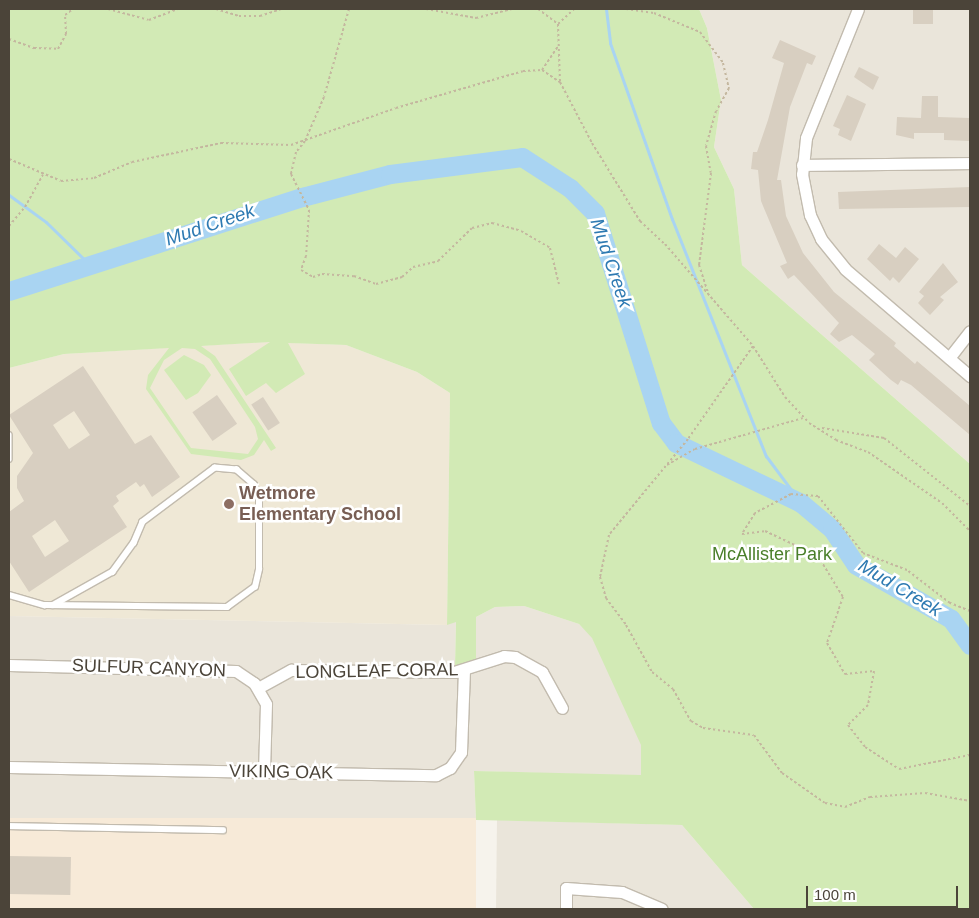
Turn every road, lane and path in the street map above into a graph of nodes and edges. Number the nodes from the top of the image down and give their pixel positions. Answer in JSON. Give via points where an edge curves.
{"nodes":[{"id":1,"x":73,"y":9,"type":"edge"},
{"id":2,"x":108,"y":9,"type":"edge"},
{"id":3,"x":177,"y":9,"type":"edge"},
{"id":4,"x":216,"y":9,"type":"edge"},
{"id":5,"x":282,"y":9,"type":"edge"},
{"id":6,"x":349,"y":9,"type":"edge"},
{"id":7,"x":426,"y":9,"type":"edge"},
{"id":8,"x":512,"y":9,"type":"edge"},
{"id":9,"x":538,"y":9,"type":"edge"},
{"id":10,"x":574,"y":9,"type":"edge"},
{"id":11,"x":626,"y":9,"type":"edge"},
{"id":12,"x":858,"y":9,"type":"edge"},
{"id":13,"x":558,"y":24,"type":"junction"},
{"id":14,"x":9,"y":39,"type":"edge"},
{"id":15,"x":559,"y":45,"type":"junction"},
{"id":16,"x":542,"y":70,"type":"junction"},
{"id":17,"x":560,"y":82,"type":"junction"},
{"id":18,"x":305,"y":141,"type":"junction"},
{"id":19,"x":9,"y":159,"type":"edge"},
{"id":20,"x":970,"y":163,"type":"edge"},
{"id":21,"x":802,"y":165,"type":"junction"},
{"id":22,"x":43,"y":175,"type":"junction"},
{"id":23,"x":9,"y":226,"type":"edge"},
{"id":24,"x":559,"y":284,"type":"dead end"},
{"id":25,"x":709,"y":295,"type":"junction"},
{"id":26,"x":970,"y":331,"type":"edge"},
{"id":27,"x":753,"y":346,"type":"junction"},
{"id":28,"x":949,"y":358,"type":"junction"},
{"id":29,"x":970,"y":376,"type":"edge"},
{"id":30,"x":804,"y":418,"type":"junction"},
{"id":31,"x":821,"y":428,"type":"junction"},
{"id":32,"x":9,"y":435,"type":"edge"},
{"id":33,"x":9,"y":459,"type":"edge"},
{"id":34,"x":665,"y":466,"type":"junction"},
{"id":35,"x":970,"y":506,"type":"edge"},
{"id":36,"x":970,"y":531,"type":"edge"},
{"id":37,"x":9,"y":595,"type":"edge"},
{"id":38,"x":54,"y":605,"type":"junction"},
{"id":39,"x":970,"y":611,"type":"edge"},
{"id":40,"x":9,"y":665,"type":"edge"},
{"id":41,"x":464,"y":671,"type":"junction"},
{"id":42,"x":258,"y":688,"type":"junction"},
{"id":43,"x":562,"y":708,"type":"dead end"},
{"id":44,"x":970,"y":755,"type":"edge"},
{"id":45,"x":9,"y":767,"type":"edge"},
{"id":46,"x":264,"y":772,"type":"junction"},
{"id":47,"x":970,"y":801,"type":"edge"},
{"id":48,"x":9,"y":826,"type":"edge"},
{"id":49,"x":223,"y":830,"type":"dead end"},
{"id":50,"x":566,"y":909,"type":"edge"},
{"id":51,"x":662,"y":909,"type":"edge"}],
"edges":[{"from":1,"to":14,"type":"path","via":[[65,15],[66,34],[58,49],[34,48]]},
{"from":2,"to":3,"type":"path","via":[[149,20]]},
{"from":4,"to":5,"type":"path","via":[[239,16],[260,16]]},
{"from":6,"to":18,"type":"path","via":[[324,97]]},
{"from":7,"to":8,"type":"path","via":[[476,18]]},
{"from":9,"to":13,"type":"path"},
{"from":10,"to":13,"type":"path"},
{"from":11,"to":25,"type":"path","via":[[654,13],[700,32],[723,64],[729,88],[716,111],[706,146],[711,173],[698,265]]},
{"from":12,"to":21,"type":"street","via":[[810,124]]},
{"from":13,"to":15,"type":"path"},
{"from":15,"to":16,"type":"path"},
{"from":15,"to":17,"type":"path"},
{"from":16,"to":17,"type":"path"},
{"from":16,"to":18,"type":"path","via":[[523,71],[396,108]]},
{"from":17,"to":25,"type":"path","via":[[592,143],[640,221],[665,244]]},
{"from":18,"to":22,"type":"path","via":[[291,145],[221,142],[173,151],[94,178],[61,181]]},
{"from":18,"to":24,"type":"path","via":[[296,152],[291,174],[309,210],[306,256],[301,270],[313,278],[322,274],[354,276],[376,284],[402,277],[413,267],[438,261],[472,228],[492,223],[521,230],[550,248]]},
{"from":19,"to":22,"type":"path"},
{"from":20,"to":21,"type":"street"},
{"from":21,"to":28,"type":"street","via":[[810,215],[830,252]]},
{"from":22,"to":23,"type":"path","via":[[25,207]]},
{"from":25,"to":27,"type":"path"},
{"from":26,"to":28,"type":"street"},
{"from":27,"to":30,"type":"path","via":[[785,397]]},
{"from":27,"to":34,"type":"path"},
{"from":28,"to":29,"type":"street"},
{"from":30,"to":31,"type":"path"},
{"from":30,"to":34,"type":"path","via":[[695,449]]},
{"from":31,"to":35,"type":"path","via":[[884,438]]},
{"from":31,"to":36,"type":"path","via":[[836,440],[868,452],[942,503]]},
{"from":32,"to":33,"type":"lane"},
{"from":34,"to":47,"type":"path","via":[[608,535],[600,577],[606,598],[626,625],[652,672],[673,689],[691,721],[703,728],[754,735],[782,773],[825,803],[845,807],[870,797],[925,793]]},
{"from":37,"to":38,"type":"lane","via":[[29,604]]},
{"from":38,"to":38,"type":"lane","via":[[227,607],[240,601],[254,587],[259,569],[259,497],[254,485],[244,473],[230,467],[215,468],[143,522],[134,543],[113,572]]},
{"from":39,"to":44,"type":"path","via":[[950,603],[907,570],[863,553],[818,496],[791,494],[755,513],[742,534],[765,531],[818,556],[843,598],[827,643],[845,674],[874,671],[868,706],[848,725],[864,746],[899,769]]},
{"from":40,"to":42,"type":"street","name":"SULFUR CANYON","via":[[214,668],[236,671]]},
{"from":41,"to":42,"type":"street","name":"LONGLEAF CORAL","via":[[291,670]]},
{"from":41,"to":43,"type":"street","name":"LONGLEAF CORAL","via":[[504,656],[519,658],[542,672]]},
{"from":41,"to":46,"type":"street","name":"VIKING OAK","via":[[461,752],[442,773]]},
{"from":42,"to":46,"type":"street","via":[[267,716]]},
{"from":45,"to":46,"type":"street","name":"VIKING OAK"},
{"from":48,"to":49,"type":"lane"},
{"from":50,"to":51,"type":"street","via":[[566,888],[622,892]]}]}
